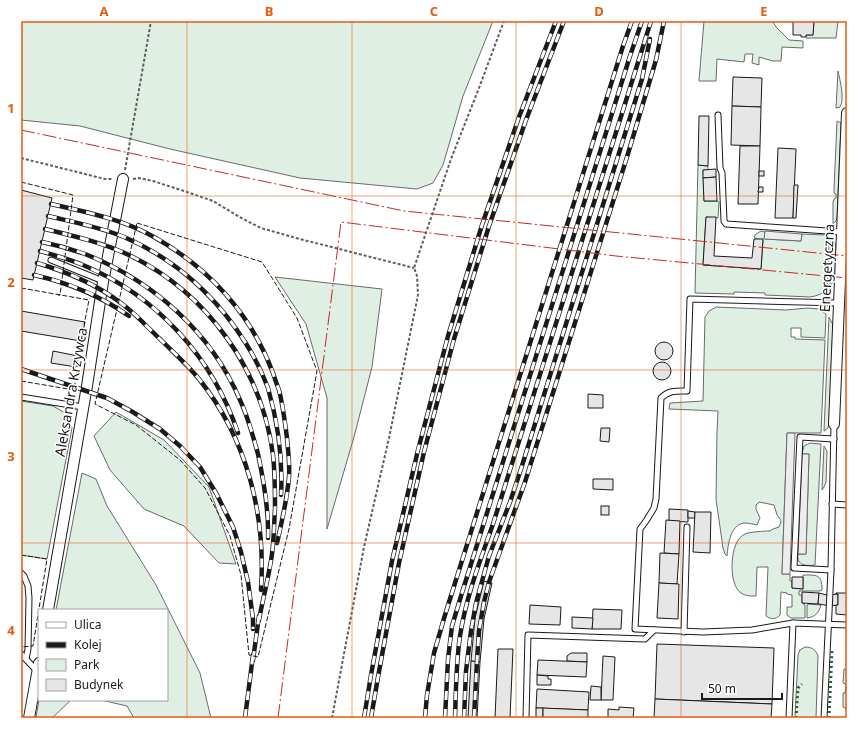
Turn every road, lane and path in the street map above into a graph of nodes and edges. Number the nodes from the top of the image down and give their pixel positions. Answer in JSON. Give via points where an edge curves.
{"nodes":[{"id":1,"x":151,"y":21,"type":"edge"},
{"id":2,"x":504,"y":21,"type":"edge"},
{"id":3,"x":847,"y":113,"type":"edge"},
{"id":4,"x":718,"y":115,"type":"dead end"},
{"id":5,"x":21,"y":158,"type":"edge"},
{"id":6,"x":123,"y":180,"type":"junction"},
{"id":7,"x":842,"y":232,"type":"junction"},
{"id":8,"x":51,"y":260,"type":"dead end"},
{"id":9,"x":414,"y":268,"type":"junction"},
{"id":10,"x":103,"y":281,"type":"junction"},
{"id":11,"x":839,"y":303,"type":"junction"},
{"id":12,"x":21,"y":397,"type":"edge"},
{"id":13,"x":83,"y":408,"type":"junction"},
{"id":14,"x":834,"y":424,"type":"joint"},
{"id":15,"x":834,"y":439,"type":"junction"},
{"id":16,"x":832,"y":504,"type":"junction"},
{"id":17,"x":847,"y":505,"type":"edge"},
{"id":18,"x":687,"y":528,"type":"dead end"},
{"id":19,"x":831,"y":570,"type":"junction"},
{"id":20,"x":21,"y":573,"type":"edge"},
{"id":21,"x":48,"y":609,"type":"edge"},
{"id":22,"x":793,"y":623,"type":"junction"},
{"id":23,"x":828,"y":624,"type":"junction"},
{"id":24,"x":847,"y":625,"type":"edge"},
{"id":25,"x":654,"y":630,"type":"junction"},
{"id":26,"x":684,"y":632,"type":"junction"},
{"id":27,"x":21,"y":654,"type":"edge"},
{"id":28,"x":26,"y":659,"type":"junction"},
{"id":29,"x":38,"y":668,"type":"edge"},
{"id":30,"x":29,"y":718,"type":"edge"},
{"id":31,"x":332,"y":718,"type":"edge"},
{"id":32,"x":526,"y":718,"type":"edge"},
{"id":33,"x":789,"y":718,"type":"edge"},
{"id":34,"x":824,"y":718,"type":"edge"}],
"edges":[{"from":1,"to":6,"type":"path"},
{"from":2,"to":9,"type":"path","via":[[451,159]]},
{"from":3,"to":7,"type":"street","name":"Energetyczna"},
{"from":4,"to":7,"type":"lane","via":[[726,224]]},
{"from":5,"to":6,"type":"path","via":[[105,180]]},
{"from":6,"to":9,"type":"path","via":[[139,178],[153,181],[213,201],[261,228]]},
{"from":6,"to":10,"type":"street","name":"Aleksandra Krzywca"},
{"from":7,"to":11,"type":"street","name":"Energetyczna"},
{"from":8,"to":10,"type":"lane"},
{"from":9,"to":31,"type":"path","via":[[418,295],[364,547]]},
{"from":10,"to":13,"type":"street","name":"Aleksandra Krzywca"},
{"from":11,"to":14,"type":"street","name":"Energetyczna"},
{"from":11,"to":25,"type":"lane","via":[[690,299],[687,391],[669,392],[661,398],[656,499],[654,508],[640,529],[635,629]]},
{"from":12,"to":13,"type":"lane"},
{"from":13,"to":21,"type":"street","name":"Aleksandra Krzywca"},
{"from":14,"to":15,"type":"lane"},
{"from":15,"to":16,"type":"lane"},
{"from":15,"to":19,"type":"lane","via":[[800,437],[794,568]]},
{"from":16,"to":17,"type":"lane"},
{"from":16,"to":19,"type":"lane"},
{"from":18,"to":26,"type":"lane"},
{"from":19,"to":23,"type":"lane"},
{"from":20,"to":28,"type":"lane","via":[[28,586]]},
{"from":22,"to":23,"type":"lane"},
{"from":22,"to":26,"type":"lane","via":[[752,630]]},
{"from":22,"to":33,"type":"lane"},
{"from":23,"to":24,"type":"lane"},
{"from":23,"to":34,"type":"lane"},
{"from":25,"to":26,"type":"lane"},
{"from":25,"to":32,"type":"lane","via":[[645,639],[528,635]]},
{"from":27,"to":28,"type":"lane"},
{"from":28,"to":29,"type":"lane"},
{"from":29,"to":30,"type":"street"}]}
